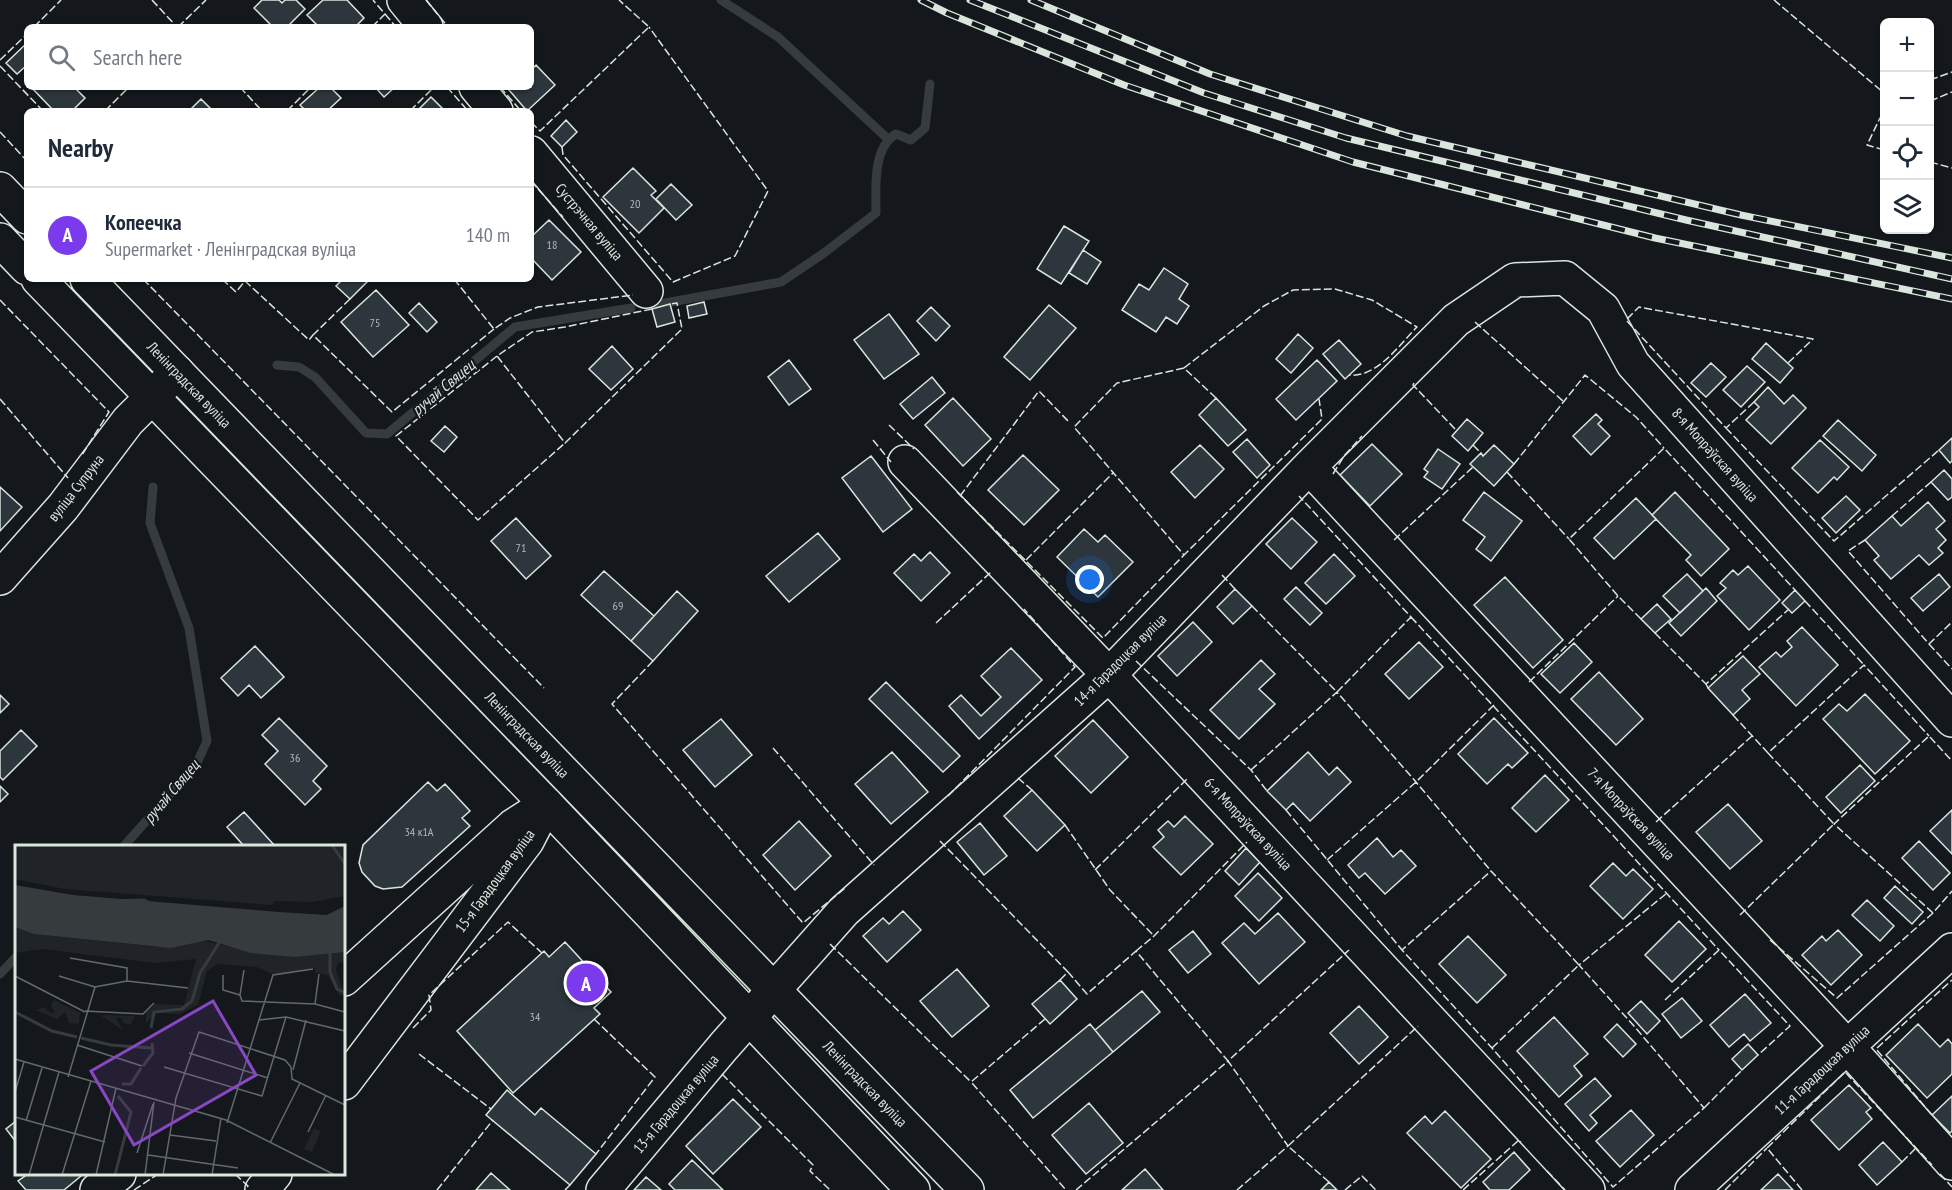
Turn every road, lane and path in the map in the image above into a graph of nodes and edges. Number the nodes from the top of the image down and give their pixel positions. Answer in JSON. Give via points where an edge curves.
{"nodes":[{"id":1,"x":404,"y":0,"type":"edge"},
{"id":2,"x":424,"y":24,"type":"edge"},
{"id":3,"x":478,"y":90,"type":"edge"},
{"id":4,"x":494,"y":108,"type":"edge"},
{"id":5,"x":534,"y":157,"type":"edge"},
{"id":6,"x":0,"y":189,"type":"edge"},
{"id":7,"x":24,"y":214,"type":"edge"},
{"id":8,"x":0,"y":240,"type":"edge"},
{"id":9,"x":24,"y":265,"type":"edge"},
{"id":10,"x":41,"y":282,"type":"edge"},
{"id":11,"x":90,"y":282,"type":"edge"},
{"id":12,"x":646,"y":291,"type":"dead end"},
{"id":13,"x":1456,"y":320,"type":"joint"},
{"id":14,"x":177,"y":372,"type":"junction"},
{"id":15,"x":152,"y":398,"type":"junction"},
{"id":16,"x":905,"y":462,"type":"dead end"},
{"id":17,"x":1309,"y":467,"type":"junction"},
{"id":18,"x":0,"y":578,"type":"edge"},
{"id":19,"x":1109,"y":675,"type":"junction"},
{"id":20,"x":1952,"y":720,"type":"edge"},
{"id":21,"x":570,"y":780,"type":"junction"},
{"id":22,"x":546,"y":804,"type":"junction"},
{"id":23,"x":1952,"y":950,"type":"edge"},
{"id":24,"x":345,"y":978,"type":"edge"},
{"id":25,"x":774,"y":990,"type":"junction"},
{"id":26,"x":749,"y":1018,"type":"junction"},
{"id":27,"x":1847,"y":1047,"type":"junction"},
{"id":28,"x":345,"y":1082,"type":"edge"},
{"id":29,"x":1952,"y":1163,"type":"edge"},
{"id":30,"x":116,"y":1175,"type":"edge"},
{"id":31,"x":273,"y":1175,"type":"edge"},
{"id":32,"x":97,"y":1190,"type":"edge"},
{"id":33,"x":262,"y":1190,"type":"edge"},
{"id":34,"x":603,"y":1190,"type":"edge"},
{"id":35,"x":913,"y":1190,"type":"edge"},
{"id":36,"x":967,"y":1190,"type":"edge"},
{"id":37,"x":1588,"y":1190,"type":"edge"},
{"id":38,"x":1692,"y":1190,"type":"edge"}],
"edges":[{"from":1,"to":2,"type":"street"},
{"from":3,"to":4,"type":"street"},
{"from":5,"to":12,"type":"street","name":"Сустрэчная вуліца"},
{"from":6,"to":7,"type":"street"},
{"from":8,"to":9,"type":"street"},
{"from":10,"to":15,"type":"street"},
{"from":11,"to":14,"type":"street","name":"Ленінградская вуліца"},
{"from":13,"to":17,"type":"street","name":"14-я Гарадоцкая вуліца"},
{"from":13,"to":20,"type":"street","name":"8-я Мопраўская вуліца","via":[[1515,280],[1565,278],[1603,309],[1633,364]]},
{"from":14,"to":15,"type":"street","name":"вуліца Супруна"},
{"from":14,"to":21,"type":"street","name":"Ленінградская вуліца"},
{"from":15,"to":18,"type":"street","name":"вуліца Супруна","via":[[128,421],[63,507]]},
{"from":15,"to":22,"type":"street"},
{"from":16,"to":19,"type":"street","name":"6-я Мопраўская вуліца"},
{"from":17,"to":19,"type":"street","name":"14-я Гарадоцкая вуліца"},
{"from":17,"to":27,"type":"street","name":"7-я Мопраўская вуліца"},
{"from":19,"to":25,"type":"street","name":"14-я Гарадоцкая вуліца","via":[[844,911]]},
{"from":19,"to":37,"type":"street","name":"6-я Мопраўская вуліца"},
{"from":21,"to":22,"type":"street"},
{"from":21,"to":25,"type":"street","name":"Ленінградская вуліца"},
{"from":22,"to":24,"type":"street","name":"15-я Гарадоцкая вуліца","via":[[513,826]]},
{"from":22,"to":26,"type":"street"},
{"from":22,"to":28,"type":"street","name":"15-я Гарадоцкая вуліца","via":[[527,841]]},
{"from":23,"to":27,"type":"street","name":"11-я Гарадоцкая вуліца"},
{"from":25,"to":26,"type":"street","name":"14-я Гарадоцкая вуліца"},
{"from":25,"to":36,"type":"street","name":"Ленінградская вуліца"},
{"from":26,"to":34,"type":"street","name":"13-я Гарадоцкая вуліца"},
{"from":26,"to":35,"type":"street"},
{"from":27,"to":29,"type":"street","name":"7-я Мопраўская вуліца"},
{"from":27,"to":38,"type":"street","name":"11-я Гарадоцкая вуліца"},
{"from":30,"to":32,"type":"street"},
{"from":31,"to":33,"type":"street"}]}
